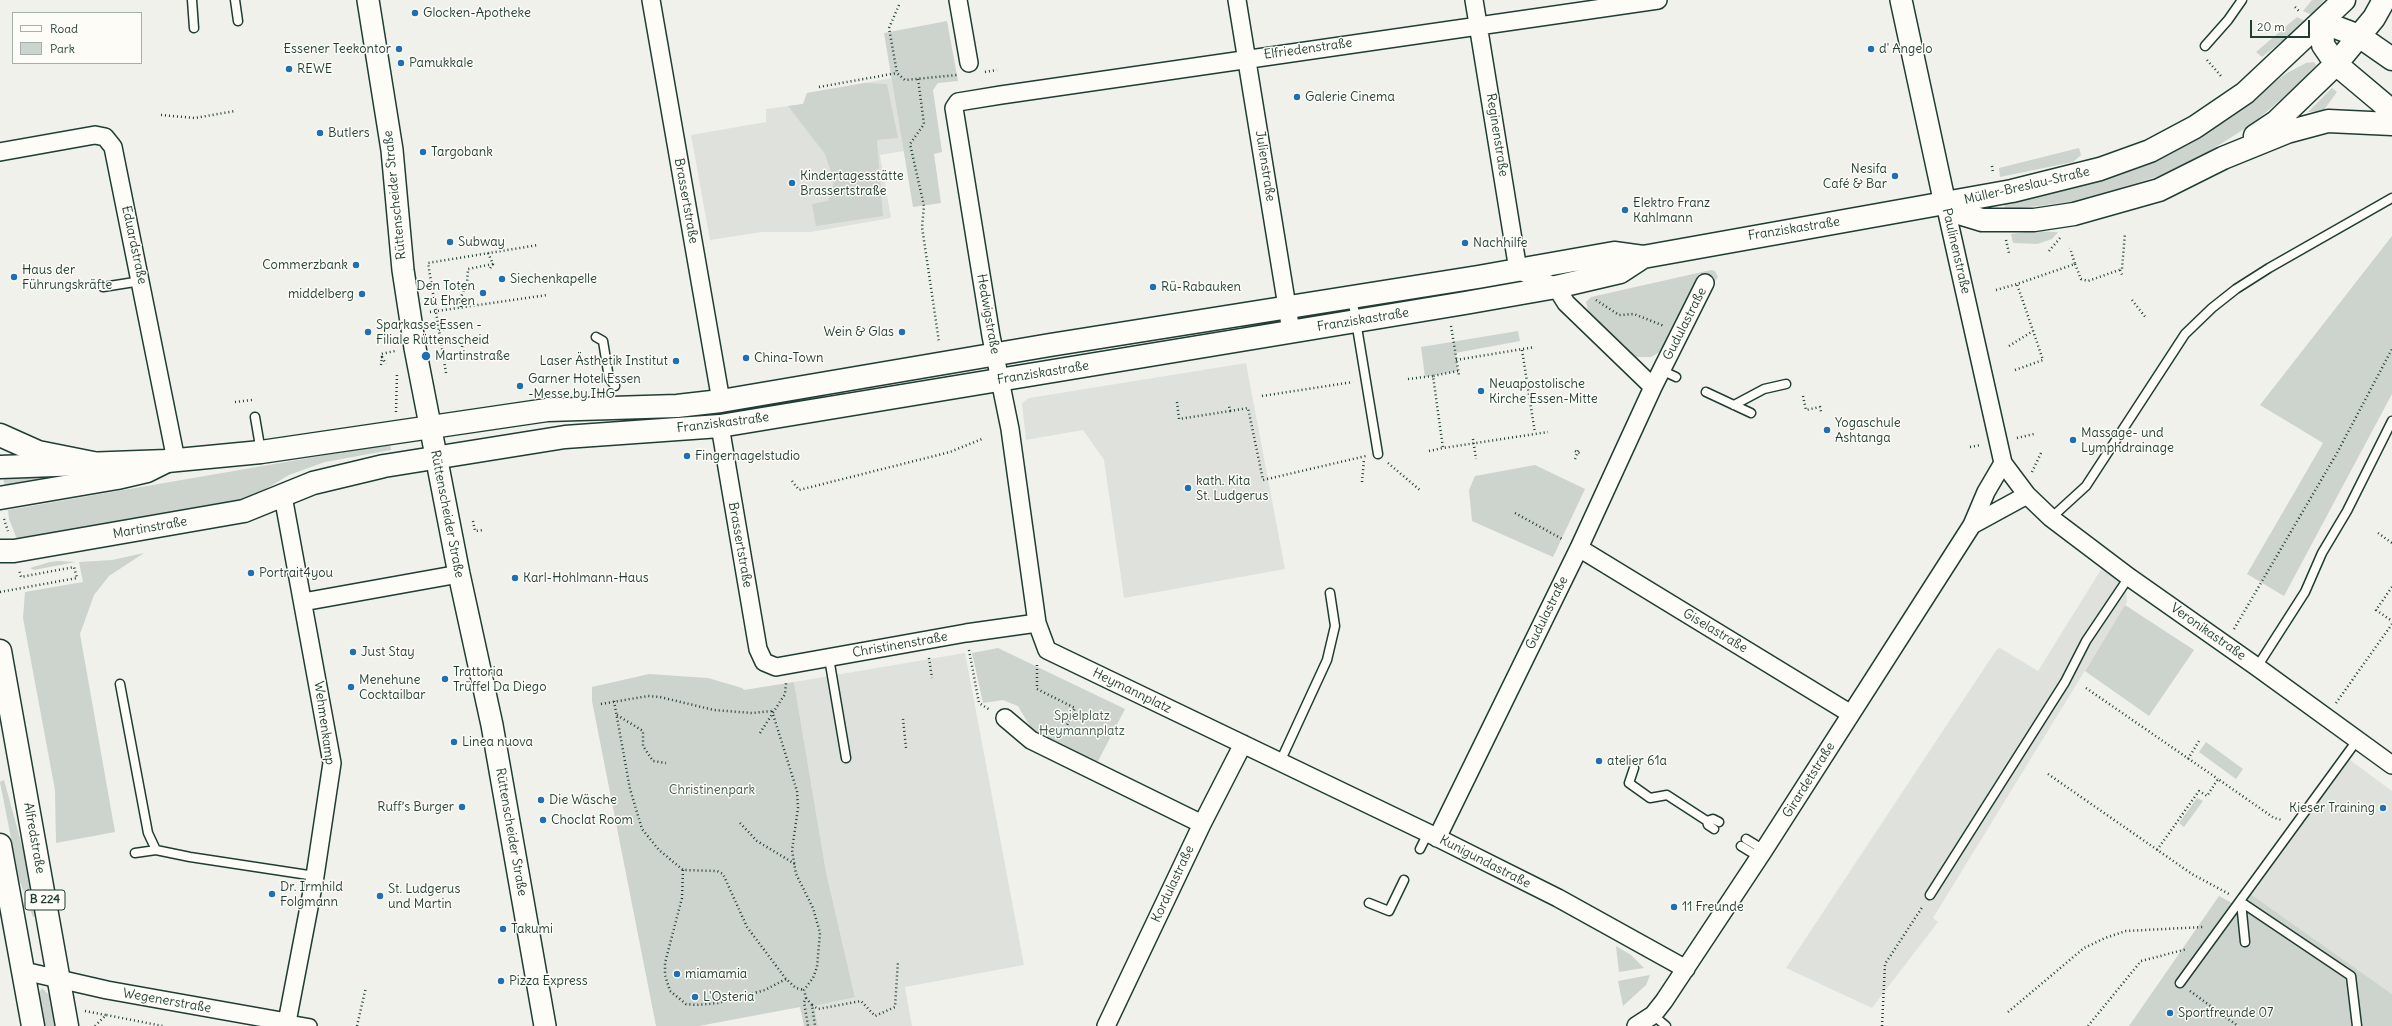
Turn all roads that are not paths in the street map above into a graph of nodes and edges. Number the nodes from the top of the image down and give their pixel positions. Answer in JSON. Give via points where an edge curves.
{"nodes":[{"id":1,"x":192,"y":0,"type":"edge"},
{"id":2,"x":235,"y":0,"type":"edge"},
{"id":3,"x":368,"y":0,"type":"edge"},
{"id":4,"x":650,"y":0,"type":"edge"},
{"id":5,"x":958,"y":0,"type":"edge"},
{"id":6,"x":1237,"y":0,"type":"edge"},
{"id":7,"x":1474,"y":0,"type":"edge"},
{"id":8,"x":1658,"y":0,"type":"edge"},
{"id":9,"x":1901,"y":0,"type":"edge"},
{"id":10,"x":2242,"y":0,"type":"edge"},
{"id":11,"x":2344,"y":0,"type":"edge"},
{"id":12,"x":2384,"y":0,"type":"edge"},
{"id":13,"x":238,"y":21,"type":"dead end"},
{"id":14,"x":2322,"y":22,"type":"junction"},
{"id":15,"x":1479,"y":25,"type":"junction"},
{"id":16,"x":194,"y":28,"type":"dead end"},
{"id":17,"x":2359,"y":36,"type":"junction"},
{"id":18,"x":2205,"y":46,"type":"dead end"},
{"id":19,"x":1247,"y":58,"type":"junction"},
{"id":20,"x":2392,"y":59,"type":"edge"},
{"id":21,"x":969,"y":63,"type":"dead end"},
{"id":22,"x":2336,"y":64,"type":"junction"},
{"id":23,"x":958,"y":102,"type":"joint"},
{"id":24,"x":2392,"y":111,"type":"edge"},
{"id":25,"x":2392,"y":124,"type":"edge"},
{"id":26,"x":0,"y":152,"type":"edge"},
{"id":27,"x":2223,"y":158,"type":"junction"},
{"id":28,"x":2392,"y":198,"type":"edge"},
{"id":29,"x":1946,"y":204,"type":"junction"},
{"id":30,"x":1643,"y":256,"type":"junction"},
{"id":31,"x":1518,"y":270,"type":"junction"},
{"id":32,"x":141,"y":281,"type":"junction"},
{"id":33,"x":1705,"y":283,"type":"dead end"},
{"id":34,"x":103,"y":287,"type":"dead end"},
{"id":35,"x":1556,"y":287,"type":"junction"},
{"id":36,"x":1352,"y":297,"type":"junction"},
{"id":37,"x":1287,"y":306,"type":"junction"},
{"id":38,"x":1356,"y":321,"type":"junction"},
{"id":39,"x":1291,"y":332,"type":"junction"},
{"id":40,"x":596,"y":337,"type":"dead end"},
{"id":41,"x":995,"y":356,"type":"junction"},
{"id":42,"x":1001,"y":380,"type":"junction"},
{"id":43,"x":1786,"y":384,"type":"dead end"},
{"id":44,"x":615,"y":386,"type":"dead end"},
{"id":45,"x":1653,"y":387,"type":"junction"},
{"id":46,"x":1706,"y":392,"type":"dead end"},
{"id":47,"x":721,"y":401,"type":"junction"},
{"id":48,"x":1734,"y":405,"type":"junction"},
{"id":49,"x":1751,"y":413,"type":"dead end"},
{"id":50,"x":255,"y":418,"type":"dead end"},
{"id":51,"x":2392,"y":421,"type":"edge"},
{"id":52,"x":720,"y":426,"type":"junction"},
{"id":53,"x":430,"y":427,"type":"junction"},
{"id":54,"x":0,"y":435,"type":"edge"},
{"id":55,"x":261,"y":452,"type":"junction"},
{"id":56,"x":1378,"y":454,"type":"road end"},
{"id":57,"x":436,"y":458,"type":"junction"},
{"id":58,"x":172,"y":461,"type":"junction"},
{"id":59,"x":93,"y":463,"type":"junction"},
{"id":60,"x":2002,"y":463,"type":"junction"},
{"id":61,"x":0,"y":467,"type":"edge"},
{"id":62,"x":283,"y":496,"type":"junction"},
{"id":63,"x":2027,"y":496,"type":"junction"},
{"id":64,"x":2,"y":507,"type":"edge"},
{"id":65,"x":2051,"y":518,"type":"junction"},
{"id":66,"x":1972,"y":525,"type":"junction"},
{"id":67,"x":4,"y":542,"type":"edge"},
{"id":68,"x":1573,"y":545,"type":"junction"},
{"id":69,"x":459,"y":574,"type":"junction"},
{"id":70,"x":2129,"y":577,"type":"junction"},
{"id":71,"x":1330,"y":593,"type":"dead end"},
{"id":72,"x":304,"y":602,"type":"junction"},
{"id":73,"x":1037,"y":623,"type":"junction"},
{"id":74,"x":0,"y":650,"type":"edge"},
{"id":75,"x":829,"y":658,"type":"junction"},
{"id":76,"x":764,"y":662,"type":"joint"},
{"id":77,"x":2257,"y":667,"type":"junction"},
{"id":78,"x":120,"y":684,"type":"dead end"},
{"id":79,"x":1851,"y":714,"type":"junction"},
{"id":80,"x":1005,"y":718,"type":"road end"},
{"id":81,"x":2358,"y":739,"type":"junction"},
{"id":82,"x":1243,"y":744,"type":"junction"},
{"id":83,"x":846,"y":758,"type":"dead end"},
{"id":84,"x":2391,"y":761,"type":"edge"},
{"id":85,"x":1280,"y":762,"type":"junction"},
{"id":86,"x":1634,"y":768,"type":"dead end"},
{"id":87,"x":1202,"y":824,"type":"junction"},
{"id":88,"x":1716,"y":826,"type":"dead end"},
{"id":89,"x":1433,"y":835,"type":"junction"},
{"id":90,"x":1744,"y":843,"type":"dead end"},
{"id":91,"x":0,"y":845,"type":"edge"},
{"id":92,"x":1420,"y":849,"type":"dead end"},
{"id":93,"x":156,"y":850,"type":"junction"},
{"id":94,"x":135,"y":853,"type":"dead end"},
{"id":95,"x":1762,"y":853,"type":"junction"},
{"id":96,"x":315,"y":876,"type":"junction"},
{"id":97,"x":1404,"y":880,"type":"dead end"},
{"id":98,"x":1930,"y":895,"type":"road end"},
{"id":99,"x":2241,"y":902,"type":"junction"},
{"id":100,"x":1369,"y":903,"type":"dead end"},
{"id":101,"x":2245,"y":942,"type":"dead end"},
{"id":102,"x":1686,"y":969,"type":"junction"},
{"id":103,"x":24,"y":971,"type":"junction"},
{"id":104,"x":60,"y":980,"type":"junction"},
{"id":105,"x":2180,"y":983,"type":"road end"},
{"id":106,"x":1653,"y":1015,"type":"junction"},
{"id":107,"x":74,"y":1018,"type":"edge"},
{"id":108,"x":287,"y":1022,"type":"junction"},
{"id":109,"x":33,"y":1026,"type":"edge"},
{"id":110,"x":310,"y":1026,"type":"edge"},
{"id":111,"x":545,"y":1026,"type":"edge"},
{"id":112,"x":1106,"y":1026,"type":"edge"},
{"id":113,"x":1636,"y":1026,"type":"edge"},
{"id":114,"x":1666,"y":1026,"type":"edge"},
{"id":115,"x":2357,"y":1026,"type":"edge"}],
"edges":[{"from":1,"to":16,"type":"lane"},
{"from":2,"to":13,"type":"lane"},
{"from":3,"to":53,"type":"street","name":"Rüttenscheider Straße","via":[[392,150],[409,315]]},
{"from":4,"to":47,"type":"street","name":"Brassertstraße"},
{"from":5,"to":21,"type":"street"},
{"from":6,"to":19,"type":"street","name":"Julienstraße"},
{"from":7,"to":15,"type":"street","name":"Reginenstraße"},
{"from":8,"to":15,"type":"street","name":"Elfriedenstraße"},
{"from":9,"to":29,"type":"street","name":"Paulinenstraße"},
{"from":10,"to":18,"type":"lane"},
{"from":11,"to":14,"type":"main road","name":"Müller-Breslau-Straße"},
{"from":12,"to":17,"type":"main road","name":"Müller-Breslau-Straße","via":[[2374,18]]},
{"from":14,"to":17,"type":"main road"},
{"from":14,"to":22,"type":"main road","via":[[2323,45]]},
{"from":14,"to":29,"type":"main road","name":"Müller-Breslau-Straße","via":[[2245,93],[2195,127],[2150,151],[2100,170],[2055,182]]},
{"from":15,"to":19,"type":"street","name":"Elfriedenstraße"},
{"from":15,"to":31,"type":"street","name":"Reginenstraße"},
{"from":17,"to":20,"type":"main road"},
{"from":17,"to":22,"type":"main road","name":"Müller-Breslau-Straße"},
{"from":19,"to":23,"type":"street","name":"Elfriedenstraße"},
{"from":19,"to":37,"type":"street","name":"Julienstraße"},
{"from":22,"to":24,"type":"main road"},
{"from":22,"to":27,"type":"main road","name":"Müller-Breslau-Straße","via":[[2276,122]]},
{"from":23,"to":41,"type":"street","name":"Hedwigstraße","via":[[954,108]]},
{"from":25,"to":27,"type":"main road","name":"Müller-Breslau-Straße","via":[[2328,121],[2287,132]]},
{"from":26,"to":32,"type":"street","name":"Eduardstraße","via":[[95,135],[105,137],[113,147]]},
{"from":27,"to":29,"type":"main road","name":"Müller-Breslau-Straße","via":[[2149,193],[2067,215],[2034,220],[1982,220],[1959,213]]},
{"from":28,"to":65,"type":"lane","via":[[2269,268],[2212,308],[2185,334],[2086,486]]},
{"from":29,"to":30,"type":"main road","name":"Franziskastraße"},
{"from":29,"to":60,"type":"street","name":"Paulinenstraße"},
{"from":30,"to":31,"type":"main road","name":"Franziskastraße","via":[[1614,253]]},
{"from":30,"to":35,"type":"main road","name":"Franziskastraße","via":[[1620,272]]},
{"from":31,"to":35,"type":"street"},
{"from":31,"to":36,"type":"main road","name":"Franziskastraße"},
{"from":32,"to":34,"type":"lane"},
{"from":32,"to":58,"type":"street","name":"Eduardstraße"},
{"from":33,"to":45,"type":"street","name":"Gudulastraße","via":[[1680,333],[1668,374]]},
{"from":35,"to":38,"type":"main road","name":"Franziskastraße"},
{"from":35,"to":45,"type":"street","via":[[1566,303]]},
{"from":36,"to":37,"type":"main road","name":"Franziskastraße"},
{"from":36,"to":38,"type":"lane"},
{"from":37,"to":39,"type":"street","name":"Julienstraße"},
{"from":37,"to":41,"type":"main road","name":"Franziskastraße"},
{"from":38,"to":39,"type":"main road","name":"Franziskastraße"},
{"from":38,"to":56,"type":"lane"},
{"from":39,"to":42,"type":"main road","name":"Franziskastraße"},
{"from":40,"to":44,"type":"lane","via":[[602,341],[609,378]]},
{"from":41,"to":42,"type":"street","name":"Hedwigstraße"},
{"from":41,"to":47,"type":"main road","name":"Franziskastraße"},
{"from":42,"to":52,"type":"main road","name":"Franziskastraße"},
{"from":42,"to":73,"type":"street","name":"Hedwigstraße"},
{"from":43,"to":48,"type":"lane","via":[[1764,389]]},
{"from":45,"to":68,"type":"street","name":"Gudulastraße"},
{"from":46,"to":48,"type":"lane"},
{"from":47,"to":53,"type":"main road","name":"Franziskastraße","via":[[677,406],[547,410]]},
{"from":48,"to":49,"type":"lane"},
{"from":50,"to":55,"type":"lane"},
{"from":51,"to":77,"type":"lane","via":[[2347,511],[2322,553],[2305,592]]},
{"from":52,"to":57,"type":"main road","name":"Franziskastraße","via":[[565,437]]},
{"from":52,"to":76,"type":"street","name":"Brassertstraße","via":[[758,649]]},
{"from":53,"to":55,"type":"main road"},
{"from":53,"to":57,"type":"street","name":"Rüttenscheider Straße"},
{"from":54,"to":59,"type":"main road","via":[[38,452]]},
{"from":55,"to":58,"type":"main road"},
{"from":57,"to":62,"type":"main road","name":"Martinstraße","via":[[352,472],[314,483]]},
{"from":57,"to":69,"type":"street","name":"Rüttenscheider Straße"},
{"from":58,"to":59,"type":"main road"},
{"from":58,"to":64,"type":"main road","via":[[147,471]]},
{"from":59,"to":61,"type":"main road"},
{"from":60,"to":63,"type":"street","name":"Paulinenstraße"},
{"from":60,"to":66,"type":"street","name":"Girardetstraße"},
{"from":62,"to":67,"type":"main road","name":"Martinstraße","via":[[244,511],[14,551]]},
{"from":62,"to":72,"type":"street","name":"Wehmenkamp"},
{"from":63,"to":65,"type":"street","name":"Veronikastraße"},
{"from":63,"to":66,"type":"street","name":"Girardetstraße"},
{"from":65,"to":70,"type":"street","name":"Veronikastraße"},
{"from":66,"to":79,"type":"street","name":"Girardetstraße"},
{"from":68,"to":79,"type":"street","name":"Giselastraße"},
{"from":68,"to":89,"type":"street","name":"Gudulastraße"},
{"from":69,"to":72,"type":"street"},
{"from":69,"to":111,"type":"street","name":"Rüttenscheider Straße","via":[[492,725]]},
{"from":70,"to":77,"type":"street","name":"Veronikastraße"},
{"from":70,"to":98,"type":"lane","via":[[2086,641],[2065,682]]},
{"from":71,"to":85,"type":"lane","via":[[1335,626],[1327,660]]},
{"from":72,"to":96,"type":"street","name":"Wehmenkamp","via":[[332,763]]},
{"from":73,"to":75,"type":"street","name":"Christinenstraße"},
{"from":73,"to":82,"type":"street","name":"Heymannplatz","via":[[1047,650]]},
{"from":74,"to":104,"type":"main road","name":"Alfredstraße","number":"B 224"},
{"from":75,"to":76,"type":"street","name":"Christinenstraße","via":[[776,667]]},
{"from":75,"to":83,"type":"lane"},
{"from":77,"to":81,"type":"street","name":"Veronikastraße"},
{"from":78,"to":93,"type":"lane","via":[[148,833]]},
{"from":79,"to":95,"type":"street","name":"Girardetstraße"},
{"from":80,"to":87,"type":"street","via":[[1031,740]]},
{"from":81,"to":84,"type":"street","name":"Veronikastraße"},
{"from":81,"to":99,"type":"lane"},
{"from":82,"to":85,"type":"street","name":"Kunigundastraße"},
{"from":82,"to":87,"type":"street","name":"Kordulastraße"},
{"from":85,"to":89,"type":"street","name":"Kunigundastraße"},
{"from":86,"to":88,"type":"lane","via":[[1629,783],[1650,798],[1667,795],[1707,821],[1713,819]]},
{"from":87,"to":112,"type":"street","name":"Kordulastraße"},
{"from":89,"to":92,"type":"lane"},
{"from":89,"to":102,"type":"street","name":"Kunigundastraße","via":[[1558,898]]},
{"from":90,"to":95,"type":"lane"},
{"from":91,"to":103,"type":"main road","number":"B 224"},
{"from":93,"to":94,"type":"lane"},
{"from":93,"to":96,"type":"lane"},
{"from":95,"to":102,"type":"street","name":"Girardetstraße"},
{"from":96,"to":108,"type":"street","name":"Wehmenkamp"},
{"from":97,"to":100,"type":"lane","via":[[1389,911]]},
{"from":99,"to":101,"type":"lane"},
{"from":99,"to":105,"type":"lane"},
{"from":99,"to":115,"type":"lane","via":[[2351,976]]},
{"from":102,"to":106,"type":"street","name":"Girardetstraße"},
{"from":103,"to":104,"type":"street","name":"Wegenerstraße"},
{"from":103,"to":109,"type":"main road","number":"B 224"},
{"from":104,"to":107,"type":"main road","name":"Alfredstraße","number":"B 224"},
{"from":104,"to":108,"type":"street","name":"Wegenerstraße"},
{"from":106,"to":113,"type":"street","name":"Girardetstraße"},
{"from":106,"to":114,"type":"lane"},
{"from":108,"to":110,"type":"street","name":"Wegenerstraße"}]}
